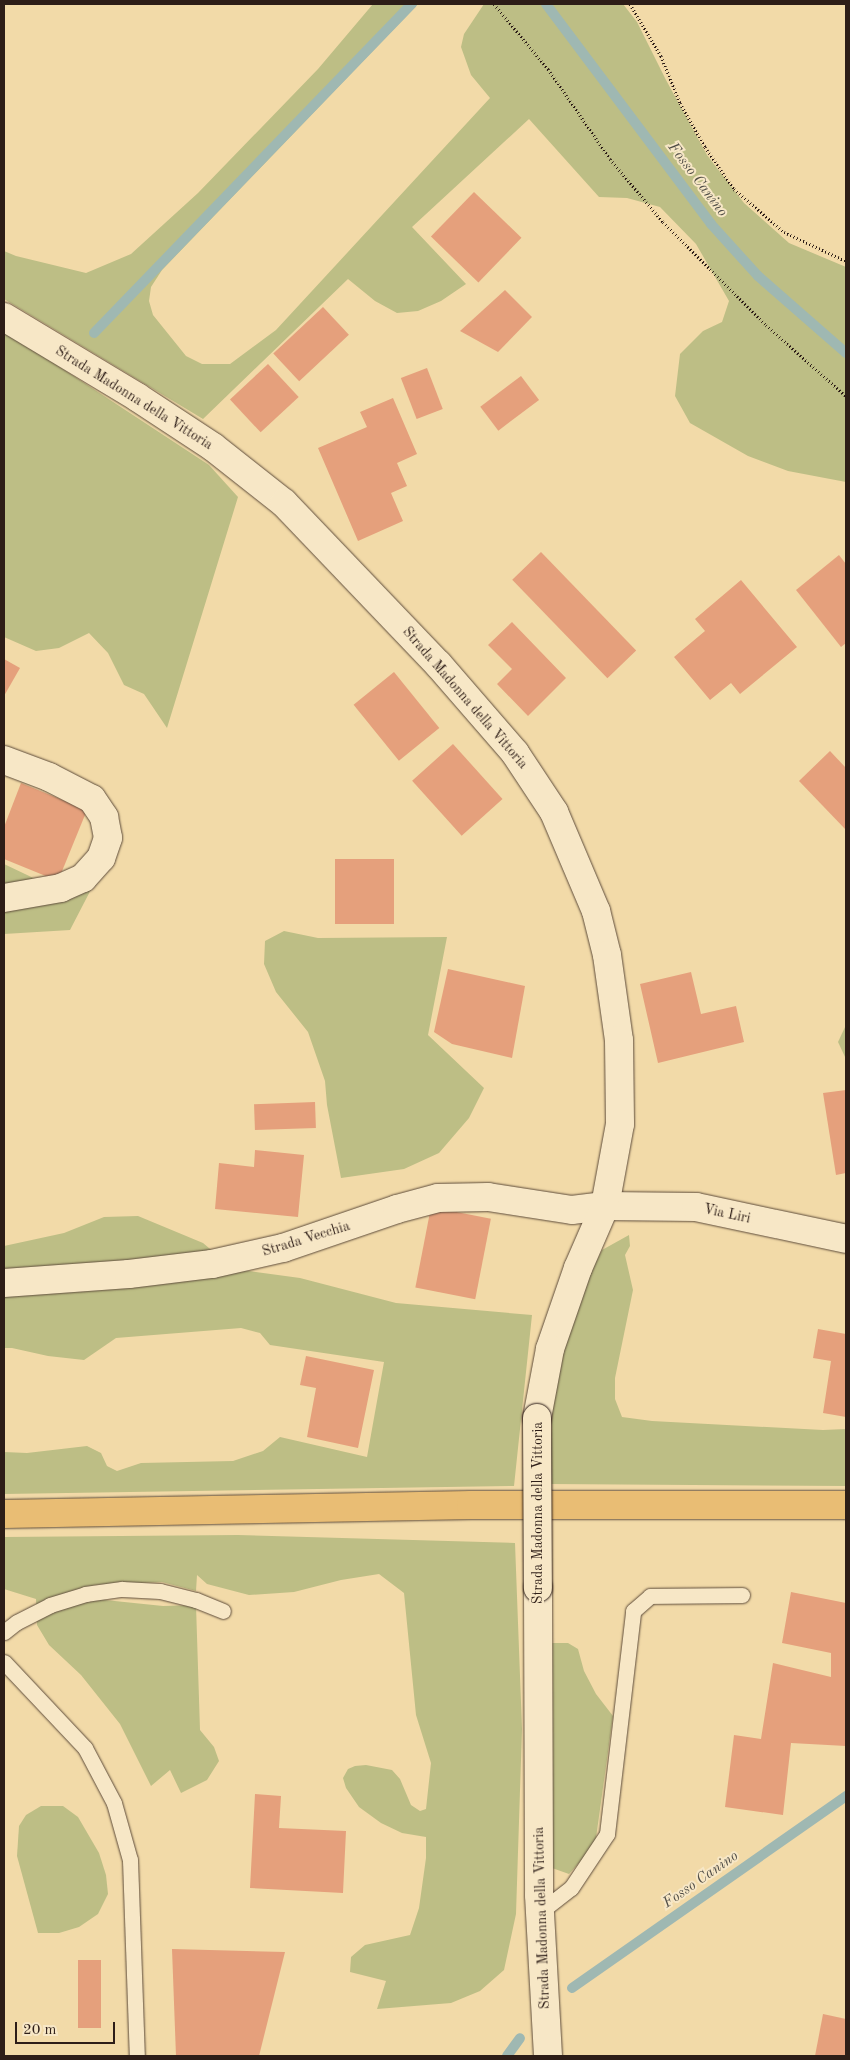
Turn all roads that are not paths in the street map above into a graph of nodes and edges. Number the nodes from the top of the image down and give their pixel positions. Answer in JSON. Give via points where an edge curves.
{"nodes":[{"id":1,"x":4,"y":317,"type":"edge"},
{"id":2,"x":4,"y":760,"type":"edge"},
{"id":3,"x":4,"y":898,"type":"edge"},
{"id":4,"x":605,"y":1206,"type":"junction"},
{"id":5,"x":846,"y":1239,"type":"edge"},
{"id":6,"x":4,"y":1283,"type":"edge"},
{"id":7,"x":846,"y":1506,"type":"edge"},
{"id":8,"x":4,"y":1514,"type":"edge"},
{"id":9,"x":742,"y":1595,"type":"dead end"},
{"id":10,"x":223,"y":1611,"type":"dead end"},
{"id":11,"x":4,"y":1632,"type":"edge"},
{"id":12,"x":4,"y":1662,"type":"edge"},
{"id":13,"x":540,"y":1912,"type":"junction"},
{"id":14,"x":137,"y":2056,"type":"edge"},
{"id":15,"x":548,"y":2056,"type":"edge"}],
"edges":[{"from":1,"to":4,"type":"street","name":"Strada Madonna della Vittoria","via":[[145,402],[213,448],[284,503],[438,664],[516,753],[554,812],[596,912],[607,955],[619,1040],[620,1124]]},
{"from":2,"to":3,"type":"street","via":[[49,777],[92,800],[104,817],[108,838],[101,858],[83,878],[61,888]]},
{"from":4,"to":5,"type":"street","name":"Via Liri","via":[[696,1207]]},
{"from":4,"to":6,"type":"street","name":"Strada Vecchia","via":[[572,1210],[488,1197],[438,1198],[283,1248],[212,1264]]},
{"from":4,"to":13,"type":"street","name":"Strada Madonna della Vittoria","bridge":true,"via":[[578,1268],[550,1349],[537,1418]]},
{"from":7,"to":8,"type":"highway","via":[[470,1505]]},
{"from":9,"to":13,"type":"lane","via":[[650,1596],[633,1611],[607,1834],[571,1888]]},
{"from":10,"to":11,"type":"lane","via":[[160,1591],[122,1589],[85,1594],[50,1605]]},
{"from":12,"to":14,"type":"lane","via":[[85,1748],[114,1803],[130,1860]]},
{"from":13,"to":15,"type":"street","name":"Strada Madonna della Vittoria"}]}
